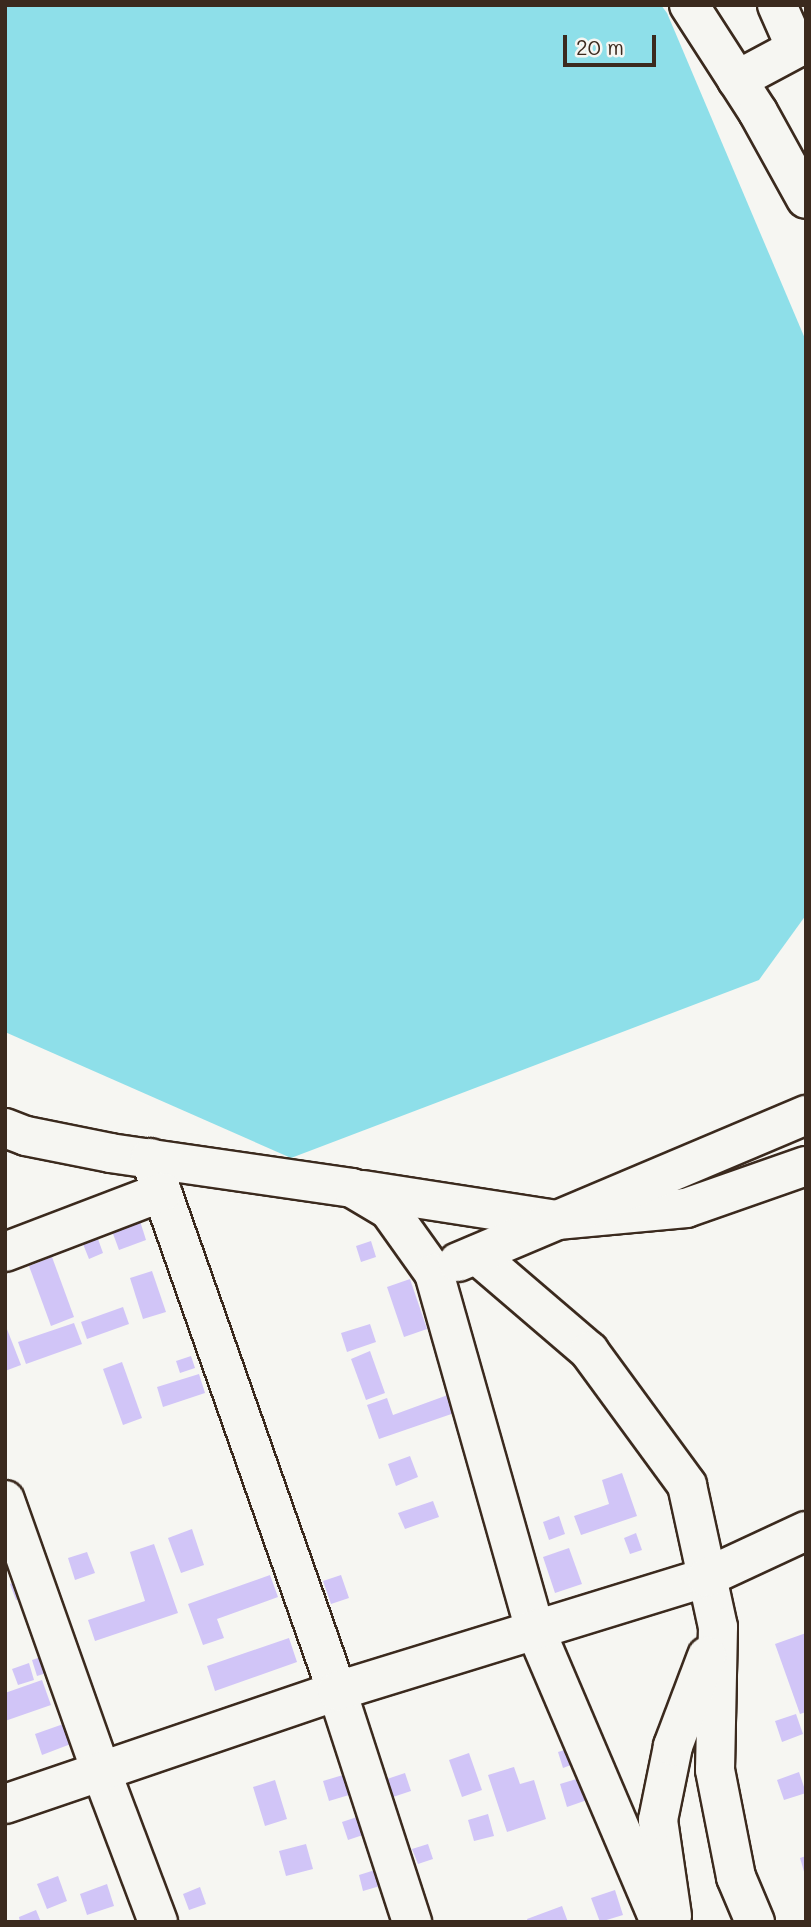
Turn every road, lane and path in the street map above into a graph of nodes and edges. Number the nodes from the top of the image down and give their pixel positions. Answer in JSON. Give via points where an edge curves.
{"nodes":[{"id":1,"x":689,"y":5,"type":"edge"},
{"id":2,"x":777,"y":5,"type":"edge"},
{"id":3,"x":801,"y":46,"type":"edge"},
{"id":4,"x":737,"y":79,"type":"junction"},
{"id":5,"x":806,"y":199,"type":"edge"},
{"id":6,"x":806,"y":1115,"type":"edge"},
{"id":7,"x":5,"y":1128,"type":"edge"},
{"id":8,"x":806,"y":1166,"type":"edge"},
{"id":9,"x":156,"y":1175,"type":"junction"},
{"id":10,"x":352,"y":1188,"type":"junction"},
{"id":11,"x":556,"y":1220,"type":"junction"},
{"id":12,"x":5,"y":1252,"type":"edge"},
{"id":13,"x":477,"y":1255,"type":"junction"},
{"id":14,"x":433,"y":1273,"type":"junction"},
{"id":15,"x":5,"y":1500,"type":"edge"},
{"id":16,"x":806,"y":1515,"type":"edge"},
{"id":17,"x":806,"y":1531,"type":"edge"},
{"id":18,"x":764,"y":1551,"type":"junction"},
{"id":19,"x":708,"y":1577,"type":"junction"},
{"id":20,"x":718,"y":1627,"type":"junction"},
{"id":21,"x":535,"y":1629,"type":"junction"},
{"id":22,"x":337,"y":1692,"type":"junction"},
{"id":23,"x":101,"y":1771,"type":"junction"},
{"id":24,"x":5,"y":1804,"type":"edge"},
{"id":25,"x":158,"y":1922,"type":"edge"},
{"id":26,"x":412,"y":1922,"type":"edge"},
{"id":27,"x":660,"y":1922,"type":"edge"},
{"id":28,"x":673,"y":1922,"type":"edge"},
{"id":29,"x":755,"y":1922,"type":"edge"}],
"edges":[{"from":1,"to":4,"type":"street"},
{"from":2,"to":3,"type":"street"},
{"from":3,"to":4,"type":"street"},
{"from":4,"to":5,"type":"street"},
{"from":6,"to":11,"type":"street"},
{"from":7,"to":9,"type":"street"},
{"from":8,"to":11,"type":"street","via":[[687,1208]]},
{"from":9,"to":10,"type":"street"},
{"from":9,"to":12,"type":"street"},
{"from":9,"to":22,"type":"street"},
{"from":10,"to":11,"type":"street"},
{"from":10,"to":14,"type":"street","via":[[389,1210]]},
{"from":11,"to":13,"type":"street"},
{"from":13,"to":14,"type":"street"},
{"from":13,"to":19,"type":"street","via":[[589,1351],[687,1485]]},
{"from":14,"to":21,"type":"street"},
{"from":15,"to":23,"type":"street"},
{"from":16,"to":18,"type":"street"},
{"from":17,"to":18,"type":"street"},
{"from":18,"to":19,"type":"street"},
{"from":18,"to":20,"type":"street"},
{"from":19,"to":20,"type":"street"},
{"from":19,"to":21,"type":"street"},
{"from":20,"to":28,"type":"street","via":[[673,1746],[658,1820]]},
{"from":20,"to":29,"type":"street","via":[[715,1770],[736,1877]]},
{"from":21,"to":22,"type":"street"},
{"from":21,"to":27,"type":"street"},
{"from":22,"to":23,"type":"street"},
{"from":22,"to":26,"type":"street"},
{"from":23,"to":24,"type":"street"},
{"from":23,"to":25,"type":"street"}]}
